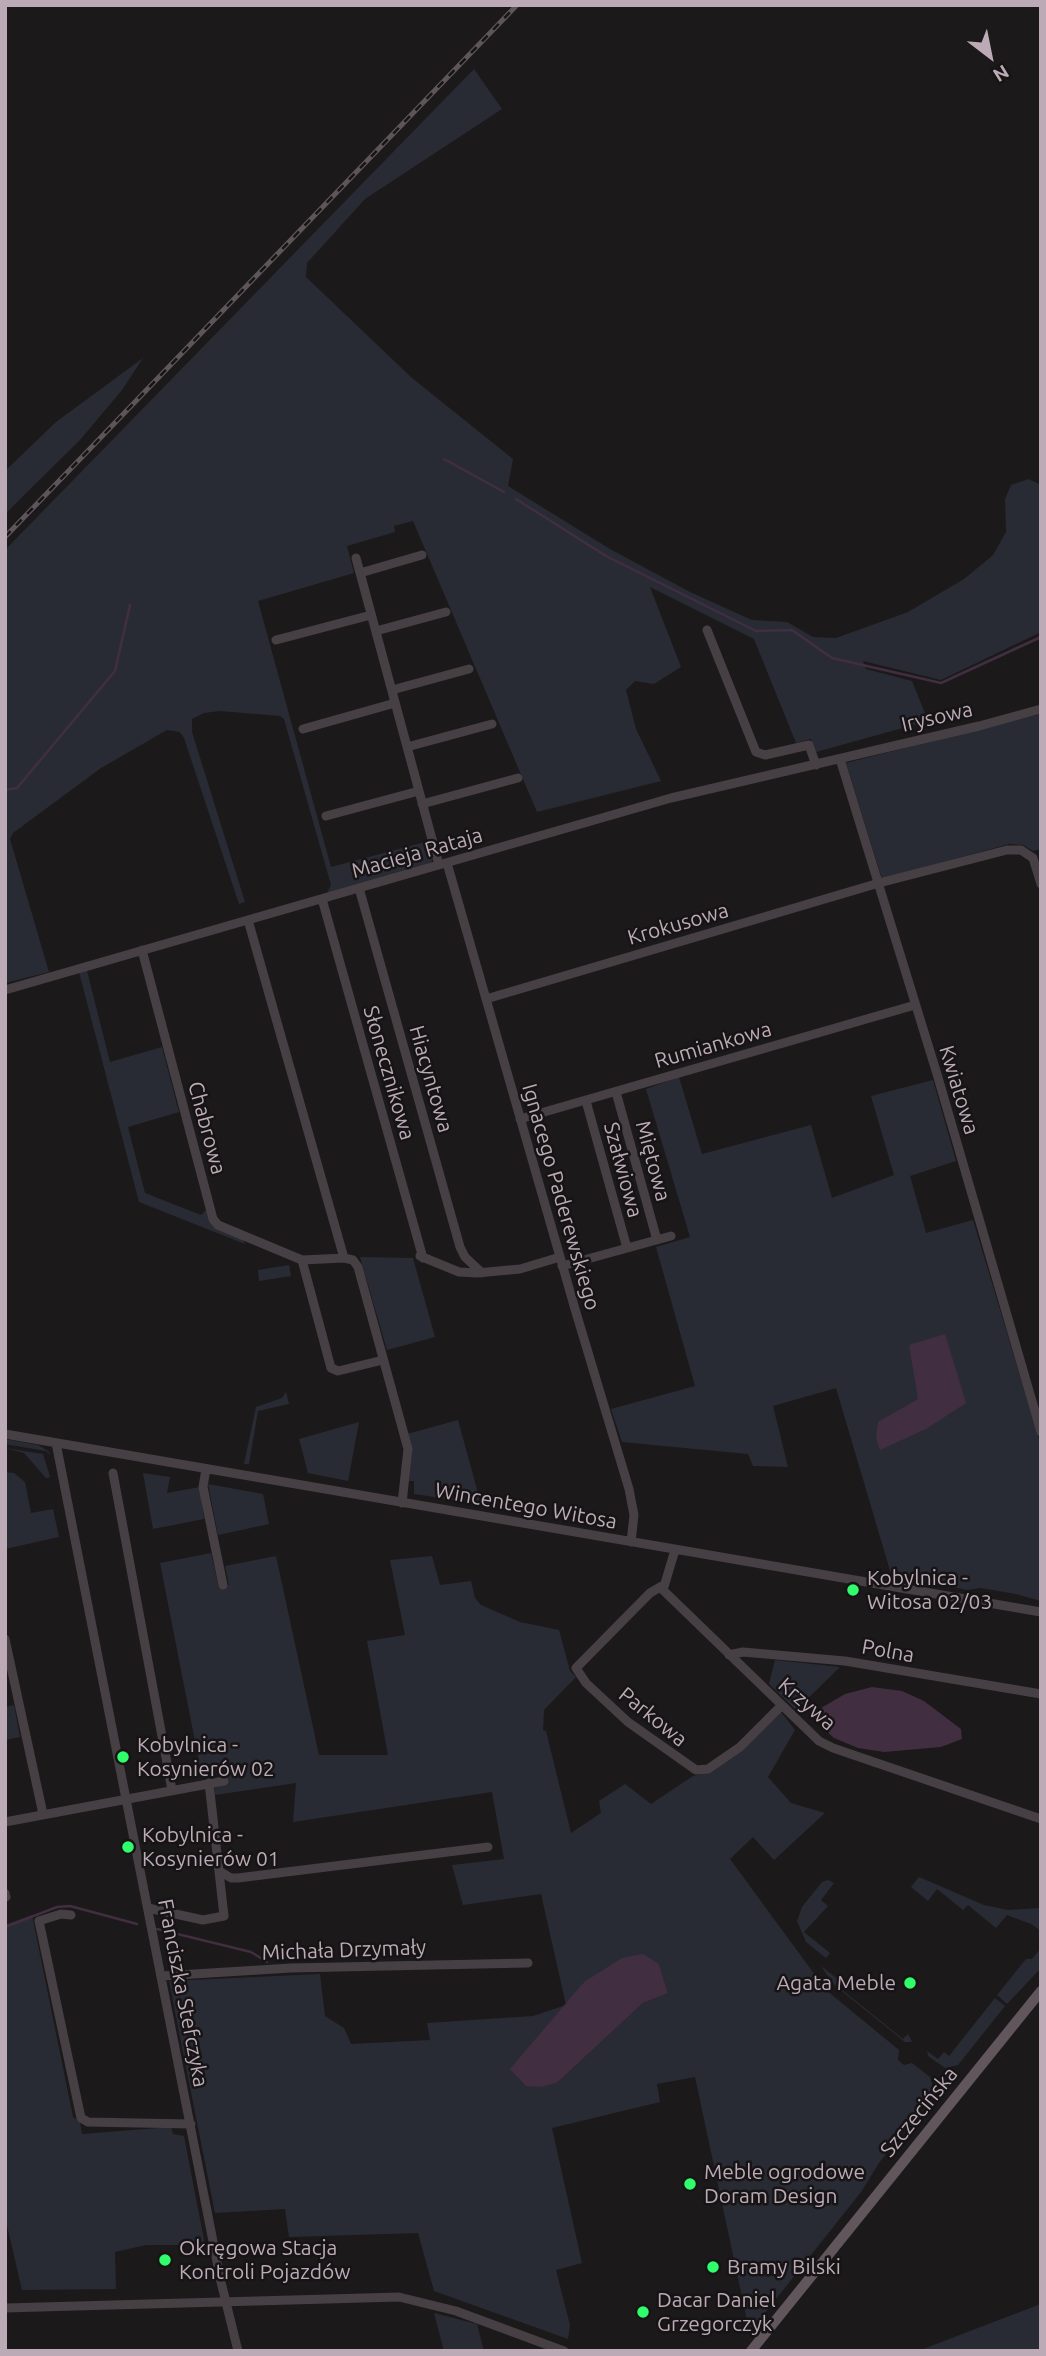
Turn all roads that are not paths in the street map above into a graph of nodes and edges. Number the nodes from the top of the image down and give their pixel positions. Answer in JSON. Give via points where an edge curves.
{"nodes":[{"id":1,"x":422,"y":555,"type":"dead end"},
{"id":2,"x":356,"y":558,"type":"dead end"},
{"id":3,"x":360,"y":573,"type":"junction"},
{"id":4,"x":446,"y":612,"type":"dead end"},
{"id":5,"x":372,"y":615,"type":"junction"},
{"id":6,"x":707,"y":630,"type":"dead end"},
{"id":7,"x":376,"y":631,"type":"junction"},
{"id":8,"x":276,"y":640,"type":"dead end"},
{"id":9,"x":469,"y":669,"type":"dead end"},
{"id":10,"x":392,"y":690,"type":"junction"},
{"id":11,"x":396,"y":704,"type":"junction"},
{"id":12,"x":1041,"y":709,"type":"edge"},
{"id":13,"x":492,"y":724,"type":"dead end"},
{"id":14,"x":303,"y":729,"type":"dead end"},
{"id":15,"x":407,"y":747,"type":"junction"},
{"id":16,"x":840,"y":758,"type":"junction"},
{"id":17,"x":816,"y":765,"type":"junction"},
{"id":18,"x":518,"y":778,"type":"dead end"},
{"id":19,"x":419,"y":791,"type":"junction"},
{"id":20,"x":422,"y":804,"type":"junction"},
{"id":21,"x":326,"y":816,"type":"dead end"},
{"id":22,"x":443,"y":864,"type":"junction"},
{"id":23,"x":879,"y":883,"type":"junction"},
{"id":24,"x":1041,"y":884,"type":"edge"},
{"id":25,"x":359,"y":888,"type":"junction"},
{"id":26,"x":322,"y":899,"type":"junction"},
{"id":27,"x":248,"y":920,"type":"junction"},
{"id":28,"x":142,"y":950,"type":"junction"},
{"id":29,"x":5,"y":990,"type":"edge"},
{"id":30,"x":486,"y":999,"type":"junction"},
{"id":31,"x":915,"y":1005,"type":"junction"},
{"id":32,"x":616,"y":1092,"type":"junction"},
{"id":33,"x":586,"y":1101,"type":"junction"},
{"id":34,"x":520,"y":1119,"type":"junction"},
{"id":35,"x":671,"y":1236,"type":"dead end"},
{"id":36,"x":657,"y":1240,"type":"junction"},
{"id":37,"x":627,"y":1248,"type":"junction"},
{"id":38,"x":344,"y":1258,"type":"junction"},
{"id":39,"x":302,"y":1260,"type":"junction"},
{"id":40,"x":561,"y":1261,"type":"junction"},
{"id":41,"x":482,"y":1273,"type":"junction"},
{"id":42,"x":383,"y":1360,"type":"junction"},
{"id":43,"x":1037,"y":1408,"type":"edge"},
{"id":44,"x":1041,"y":1432,"type":"edge"},
{"id":45,"x":5,"y":1434,"type":"edge"},
{"id":46,"x":55,"y":1443,"type":"junction"},
{"id":47,"x":206,"y":1469,"type":"junction"},
{"id":48,"x":113,"y":1473,"type":"dead end"},
{"id":49,"x":402,"y":1503,"type":"junction"},
{"id":50,"x":631,"y":1542,"type":"junction"},
{"id":51,"x":675,"y":1550,"type":"junction"},
{"id":52,"x":223,"y":1585,"type":"dead end"},
{"id":53,"x":662,"y":1586,"type":"junction"},
{"id":54,"x":1041,"y":1612,"type":"edge"},
{"id":55,"x":5,"y":1639,"type":"edge"},
{"id":56,"x":729,"y":1655,"type":"junction"},
{"id":57,"x":1041,"y":1693,"type":"edge"},
{"id":58,"x":781,"y":1706,"type":"junction"},
{"id":59,"x":224,"y":1781,"type":"dead end"},
{"id":60,"x":209,"y":1783,"type":"junction"},
{"id":61,"x":172,"y":1790,"type":"junction"},
{"id":62,"x":125,"y":1799,"type":"junction"},
{"id":63,"x":43,"y":1814,"type":"junction"},
{"id":64,"x":1041,"y":1819,"type":"edge"},
{"id":65,"x":5,"y":1822,"type":"edge"},
{"id":66,"x":488,"y":1847,"type":"dead end"},
{"id":67,"x":221,"y":1872,"type":"junction"},
{"id":68,"x":148,"y":1908,"type":"junction"},
{"id":69,"x":72,"y":1915,"type":"dead end"},
{"id":70,"x":528,"y":1963,"type":"dead end"},
{"id":71,"x":162,"y":1976,"type":"junction"},
{"id":72,"x":1039,"y":1990,"type":"edge"},
{"id":73,"x":191,"y":2124,"type":"junction"},
{"id":74,"x":225,"y":2303,"type":"junction"},
{"id":75,"x":5,"y":2308,"type":"edge"},
{"id":76,"x":238,"y":2351,"type":"edge"},
{"id":77,"x":564,"y":2351,"type":"edge"},
{"id":78,"x":751,"y":2351,"type":"edge"}],
"edges":[{"from":1,"to":3,"type":"street"},
{"from":2,"to":3,"type":"street","name":"Ignacego Paderewskiego"},
{"from":3,"to":5,"type":"street","name":"Ignacego Paderewskiego"},
{"from":4,"to":7,"type":"street"},
{"from":5,"to":7,"type":"street","name":"Ignacego Paderewskiego"},
{"from":5,"to":8,"type":"street"},
{"from":6,"to":17,"type":"street","via":[[756,752],[765,755],[809,745]]},
{"from":7,"to":10,"type":"street","name":"Ignacego Paderewskiego"},
{"from":9,"to":10,"type":"street"},
{"from":10,"to":11,"type":"street","name":"Ignacego Paderewskiego"},
{"from":11,"to":14,"type":"street"},
{"from":11,"to":15,"type":"street","name":"Ignacego Paderewskiego"},
{"from":12,"to":16,"type":"street","name":"Irysowa"},
{"from":13,"to":15,"type":"street"},
{"from":15,"to":19,"type":"street","name":"Ignacego Paderewskiego"},
{"from":16,"to":17,"type":"street","name":"Macieja Rataja"},
{"from":16,"to":23,"type":"street","name":"Kwiatowa"},
{"from":17,"to":22,"type":"street","name":"Macieja Rataja","via":[[671,798]]},
{"from":18,"to":20,"type":"street"},
{"from":19,"to":20,"type":"street","name":"Ignacego Paderewskiego"},
{"from":19,"to":21,"type":"street"},
{"from":20,"to":22,"type":"street","name":"Ignacego Paderewskiego"},
{"from":22,"to":25,"type":"street","name":"Macieja Rataja"},
{"from":22,"to":30,"type":"street","name":"Ignacego Paderewskiego"},
{"from":23,"to":24,"type":"street","name":"Krokusowa","via":[[1021,850],[1033,858]]},
{"from":23,"to":30,"type":"street","name":"Krokusowa"},
{"from":23,"to":31,"type":"street","name":"Kwiatowa"},
{"from":25,"to":26,"type":"street","name":"Macieja Rataja"},
{"from":25,"to":41,"type":"street","name":"Hiacyntowa","via":[[460,1247]]},
{"from":26,"to":27,"type":"street","name":"Macieja Rataja"},
{"from":26,"to":41,"type":"street","name":"Słonecznikowa","via":[[420,1257],[459,1272]]},
{"from":27,"to":28,"type":"street","name":"Macieja Rataja"},
{"from":27,"to":38,"type":"street"},
{"from":28,"to":29,"type":"street","name":"Macieja Rataja"},
{"from":28,"to":39,"type":"street","name":"Chabrowa","via":[[213,1219]]},
{"from":30,"to":34,"type":"street","name":"Ignacego Paderewskiego"},
{"from":31,"to":32,"type":"street","name":"Rumiankowa"},
{"from":31,"to":43,"type":"street","name":"Kwiatowa"},
{"from":32,"to":33,"type":"street","name":"Rumiankowa"},
{"from":32,"to":36,"type":"street","name":"Miętowa"},
{"from":33,"to":34,"type":"street","name":"Rumiankowa"},
{"from":33,"to":37,"type":"street","name":"Szałwiowa"},
{"from":34,"to":40,"type":"street","name":"Ignacego Paderewskiego"},
{"from":35,"to":36,"type":"street"},
{"from":36,"to":37,"type":"street"},
{"from":37,"to":40,"type":"street"},
{"from":38,"to":39,"type":"street","name":"Chabrowa"},
{"from":38,"to":42,"type":"street","via":[[358,1267]]},
{"from":39,"to":42,"type":"street","via":[[331,1368],[338,1371]]},
{"from":40,"to":41,"type":"street"},
{"from":40,"to":50,"type":"street","name":"Ignacego Paderewskiego","via":[[629,1489],[634,1515]]},
{"from":42,"to":49,"type":"street","via":[[408,1450]]},
{"from":43,"to":44,"type":"street","name":"Kwiatowa"},
{"from":45,"to":46,"type":"street","name":"Wincentego Witosa"},
{"from":46,"to":47,"type":"street","name":"Wincentego Witosa"},
{"from":46,"to":62,"type":"street","name":"Franciszka Stefczyka"},
{"from":47,"to":49,"type":"street","name":"Wincentego Witosa"},
{"from":47,"to":52,"type":"street","via":[[204,1487]]},
{"from":48,"to":61,"type":"street"},
{"from":49,"to":50,"type":"street","name":"Wincentego Witosa"},
{"from":50,"to":51,"type":"street","name":"Wincentego Witosa"},
{"from":51,"to":53,"type":"street"},
{"from":51,"to":54,"type":"street","name":"Wincentego Witosa"},
{"from":53,"to":56,"type":"street","name":"Krzywa"},
{"from":53,"to":58,"type":"street","name":"Parkowa","via":[[576,1668],[586,1683],[628,1722],[696,1770],[708,1769],[740,1747]]},
{"from":55,"to":63,"type":"street"},
{"from":56,"to":57,"type":"street","name":"Polna","via":[[743,1652],[845,1661]]},
{"from":56,"to":58,"type":"street","name":"Krzywa"},
{"from":58,"to":64,"type":"street","name":"Krzywa","via":[[833,1748]]},
{"from":59,"to":60,"type":"street"},
{"from":60,"to":61,"type":"street"},
{"from":60,"to":67,"type":"street"},
{"from":61,"to":62,"type":"street"},
{"from":62,"to":63,"type":"street"},
{"from":62,"to":68,"type":"street","name":"Franciszka Stefczyka"},
{"from":63,"to":65,"type":"street"},
{"from":66,"to":67,"type":"street","via":[[238,1878]]},
{"from":67,"to":68,"type":"street","via":[[224,1916],[203,1920]]},
{"from":68,"to":71,"type":"street","name":"Franciszka Stefczyka"},
{"from":69,"to":73,"type":"street","via":[[39,1921],[81,2118],[88,2122]]},
{"from":70,"to":71,"type":"street","name":"Michała Drzymały"},
{"from":71,"to":73,"type":"street","name":"Franciszka Stefczyka"},
{"from":72,"to":78,"type":"main road","name":"Szczecińska"},
{"from":73,"to":74,"type":"street","name":"Franciszka Stefczyka"},
{"from":74,"to":75,"type":"street"},
{"from":74,"to":76,"type":"street","name":"Franciszka Stefczyka"},
{"from":74,"to":77,"type":"street","via":[[410,2299]]}]}
